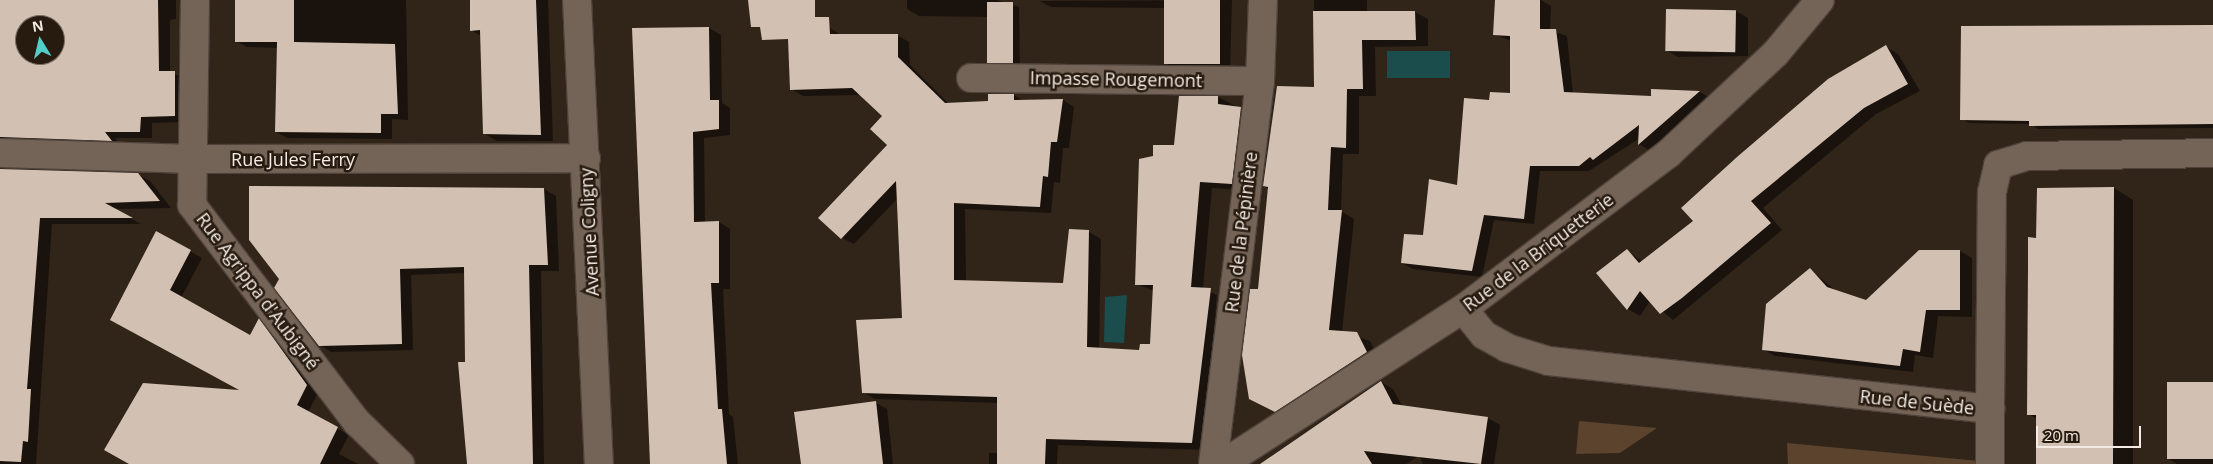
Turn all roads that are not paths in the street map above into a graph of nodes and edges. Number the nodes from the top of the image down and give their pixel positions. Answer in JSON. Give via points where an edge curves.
{"nodes":[{"id":1,"x":195,"y":0,"type":"edge"},
{"id":2,"x":577,"y":0,"type":"edge"},
{"id":3,"x":1264,"y":0,"type":"edge"},
{"id":4,"x":1820,"y":0,"type":"edge"},
{"id":5,"x":971,"y":78,"type":"dead end"},
{"id":6,"x":1260,"y":81,"type":"junction"},
{"id":7,"x":0,"y":152,"type":"edge"},
{"id":8,"x":2213,"y":153,"type":"edge"},
{"id":9,"x":193,"y":158,"type":"junction"},
{"id":10,"x":586,"y":158,"type":"junction"},
{"id":11,"x":1463,"y":308,"type":"junction"},
{"id":12,"x":1990,"y":409,"type":"junction"},
{"id":13,"x":400,"y":464,"type":"edge"},
{"id":14,"x":599,"y":464,"type":"edge"},
{"id":15,"x":1213,"y":464,"type":"edge"},
{"id":16,"x":1223,"y":464,"type":"edge"},
{"id":17,"x":1990,"y":464,"type":"edge"}],
"edges":[{"from":1,"to":9,"type":"street","name":"Rue Agrippa d'Aubigné"},
{"from":2,"to":10,"type":"street","name":"Avenue Coligny"},
{"from":3,"to":6,"type":"street","name":"Rue de la Pépinière"},
{"from":4,"to":11,"type":"street","name":"Rue de la Briquetterie","via":[[1775,54],[1699,127]]},
{"from":5,"to":6,"type":"street","name":"Impasse Rougemont"},
{"from":6,"to":15,"type":"street","name":"Rue de la Pépinière"},
{"from":7,"to":9,"type":"street","name":"Rue Jules Ferry"},
{"from":8,"to":12,"type":"street","name":"Rue de Suède","via":[[2027,156],[1998,165],[1992,192]]},
{"from":9,"to":10,"type":"street","name":"Rue Jules Ferry"},
{"from":9,"to":13,"type":"street","name":"Rue Agrippa d'Aubigné","via":[[192,205],[357,422]]},
{"from":10,"to":14,"type":"street","name":"Avenue Coligny"},
{"from":11,"to":12,"type":"street","name":"Rue de Suède","via":[[1484,335],[1507,348],[1549,361]]},
{"from":11,"to":16,"type":"street","name":"Rue de la Briquetterie"},
{"from":12,"to":17,"type":"street"}]}
